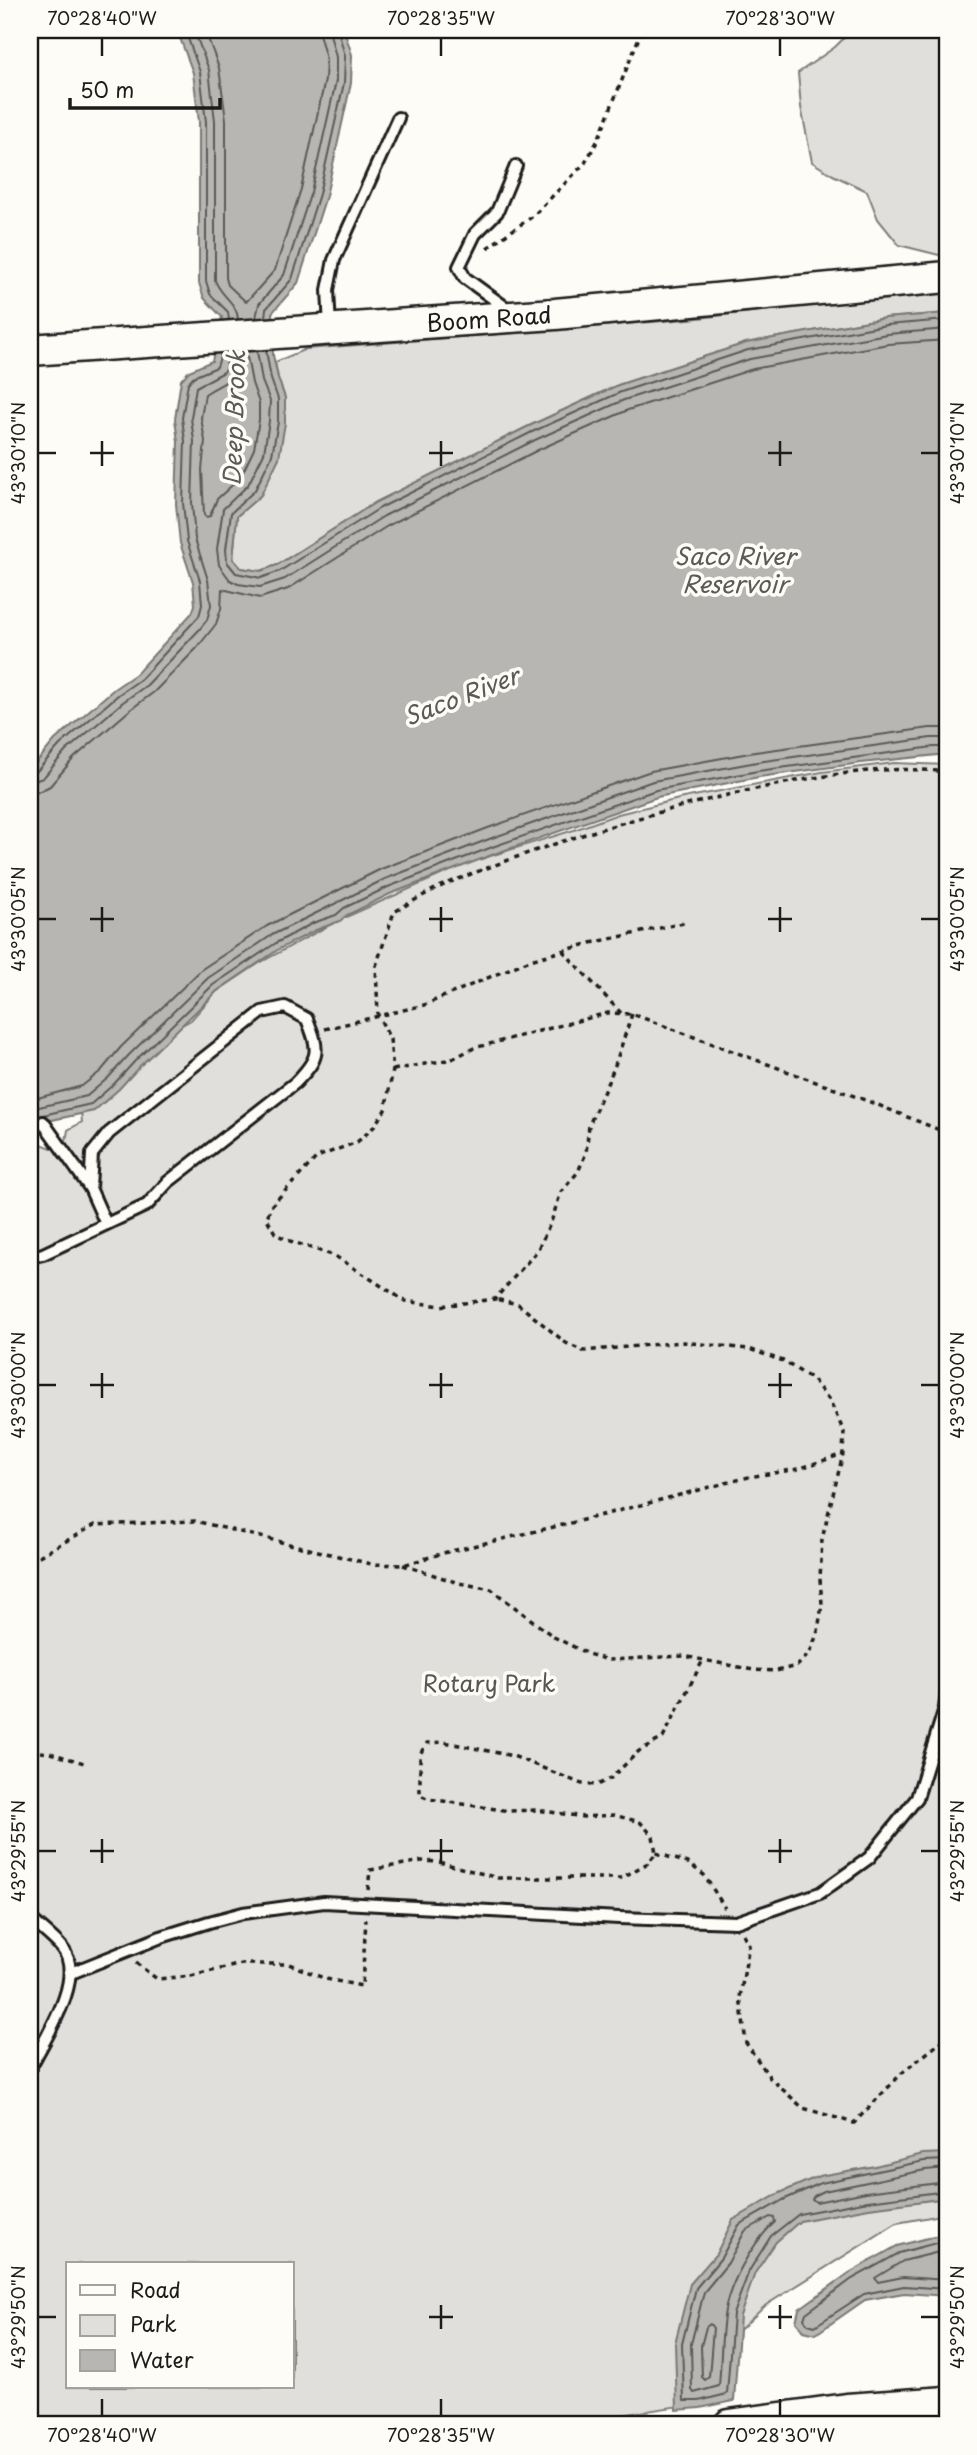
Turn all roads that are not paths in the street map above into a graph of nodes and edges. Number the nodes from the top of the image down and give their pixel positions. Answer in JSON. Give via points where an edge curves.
{"nodes":[{"id":1,"x":398,"y":118,"type":"dead end"},
{"id":2,"x":516,"y":166,"type":"dead end"},
{"id":3,"x":947,"y":277,"type":"edge"},
{"id":4,"x":516,"y":317,"type":"junction"},
{"id":5,"x":324,"y":330,"type":"junction"},
{"id":6,"x":30,"y":350,"type":"edge"},
{"id":7,"x":43,"y":1122,"type":"dead end"},
{"id":8,"x":90,"y":1188,"type":"junction"},
{"id":9,"x":106,"y":1224,"type":"junction"},
{"id":10,"x":30,"y":1257,"type":"edge"},
{"id":11,"x":947,"y":1695,"type":"edge"},
{"id":12,"x":30,"y":1918,"type":"edge"},
{"id":13,"x":71,"y":1973,"type":"junction"},
{"id":14,"x":30,"y":2068,"type":"edge"},
{"id":15,"x":947,"y":2402,"type":"edge"},
{"id":16,"x":729,"y":2425,"type":"edge"}],
"edges":[{"from":1,"to":5,"type":"lane","via":[[334,260]]},
{"from":2,"to":4,"type":"lane","via":[[497,212],[475,234],[459,267],[465,278]]},
{"from":3,"to":4,"type":"street","name":"Boom Road"},
{"from":4,"to":5,"type":"street","name":"Boom Road"},
{"from":5,"to":6,"type":"street","name":"Boom Road"},
{"from":7,"to":8,"type":"lane"},
{"from":8,"to":9,"type":"lane"},
{"from":8,"to":9,"type":"lane","via":[[92,1154],[109,1133],[262,1012],[285,1007],[307,1019],[317,1045],[312,1066],[168,1182],[147,1205]]},
{"from":9,"to":10,"type":"lane"},
{"from":11,"to":13,"type":"lane","via":[[917,1798],[869,1858],[820,1893],[736,1922],[324,1902],[243,1913],[161,1937]]},
{"from":12,"to":13,"type":"lane","via":[[64,1950]]},
{"from":13,"to":14,"type":"lane","via":[[66,1994]]},
{"from":15,"to":16,"type":"street","via":[[847,2409]]}]}
